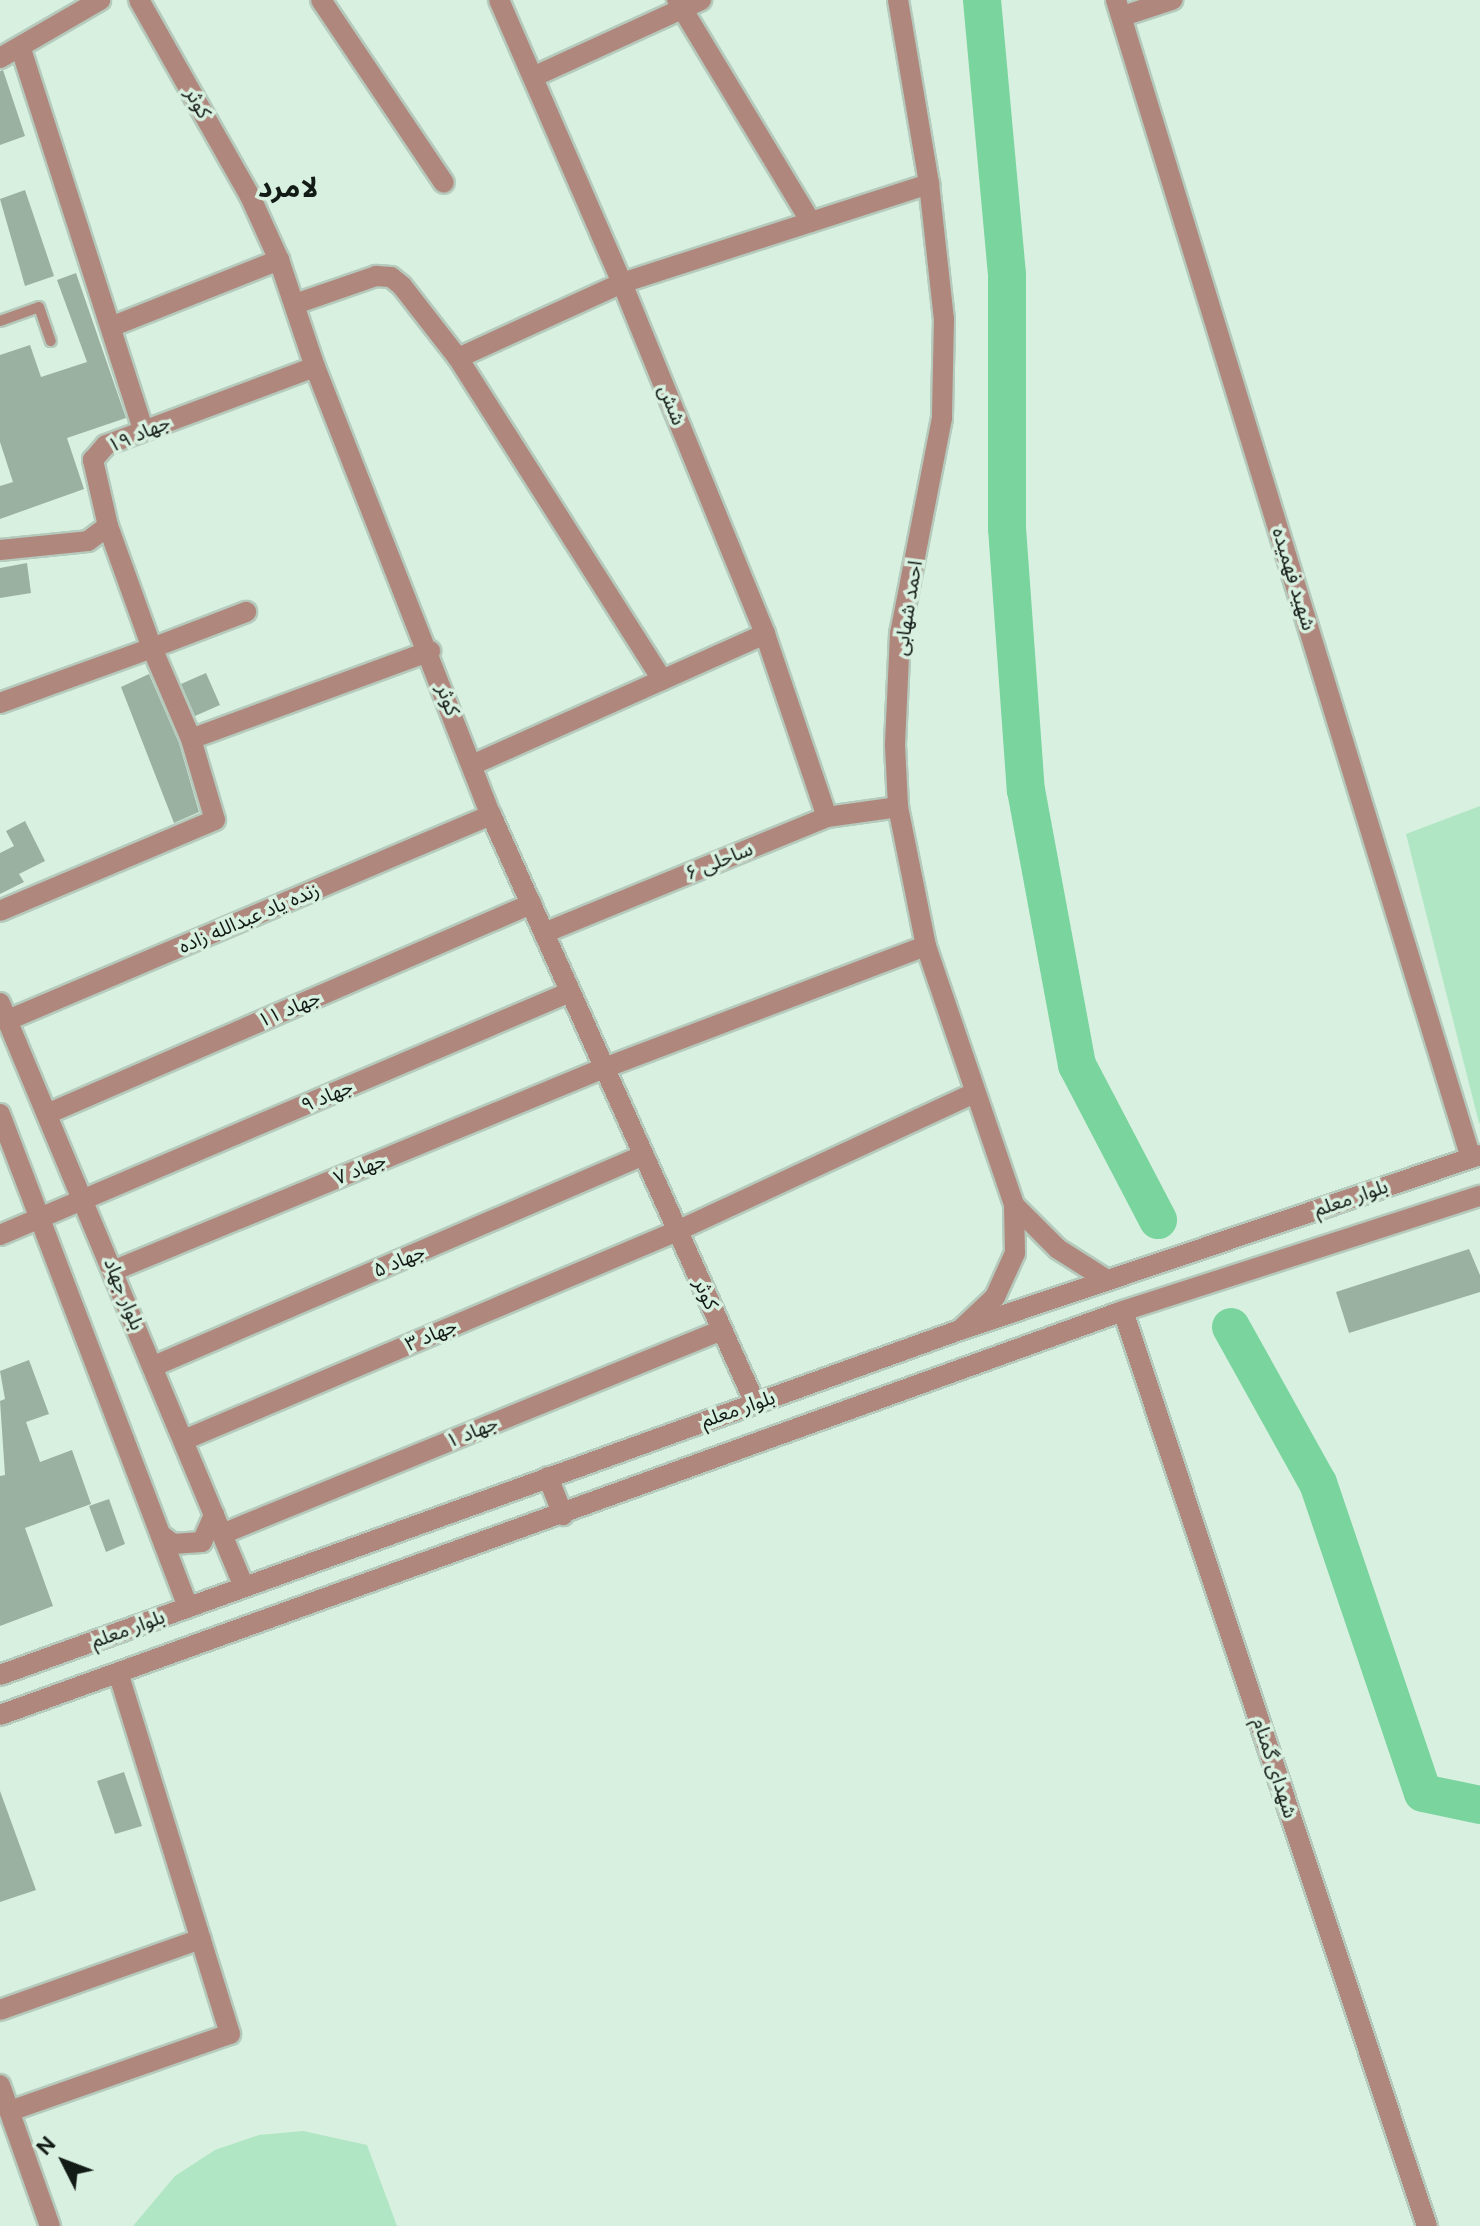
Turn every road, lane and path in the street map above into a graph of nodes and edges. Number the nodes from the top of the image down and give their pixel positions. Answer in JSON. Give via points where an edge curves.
{"nodes":[{"id":1,"x":100,"y":0,"type":"edge"},
{"id":2,"x":139,"y":0,"type":"edge"},
{"id":3,"x":321,"y":0,"type":"edge"},
{"id":4,"x":499,"y":0,"type":"edge"},
{"id":5,"x":898,"y":0,"type":"edge"},
{"id":6,"x":1172,"y":0,"type":"edge"},
{"id":7,"x":687,"y":3,"type":"edge"},
{"id":8,"x":1120,"y":8,"type":"edge"},
{"id":9,"x":21,"y":49,"type":"junction"},
{"id":10,"x":0,"y":58,"type":"edge"},
{"id":11,"x":533,"y":77,"type":"junction"},
{"id":12,"x":444,"y":183,"type":"dead end"},
{"id":13,"x":929,"y":184,"type":"junction"},
{"id":14,"x":811,"y":222,"type":"junction"},
{"id":15,"x":279,"y":260,"type":"junction"},
{"id":16,"x":622,"y":283,"type":"junction"},
{"id":17,"x":298,"y":303,"type":"junction"},
{"id":18,"x":0,"y":321,"type":"edge"},
{"id":19,"x":113,"y":326,"type":"junction"},
{"id":20,"x":51,"y":341,"type":"dead end"},
{"id":21,"x":458,"y":358,"type":"junction"},
{"id":22,"x":315,"y":367,"type":"junction"},
{"id":23,"x":143,"y":430,"type":"junction"},
{"id":24,"x":108,"y":526,"type":"junction"},
{"id":25,"x":0,"y":550,"type":"edge"},
{"id":26,"x":246,"y":612,"type":"dead end"},
{"id":27,"x":765,"y":634,"type":"junction"},
{"id":28,"x":152,"y":648,"type":"junction"},
{"id":29,"x":430,"y":651,"type":"junction"},
{"id":30,"x":662,"y":680,"type":"junction"},
{"id":31,"x":0,"y":703,"type":"edge"},
{"id":32,"x":191,"y":739,"type":"junction"},
{"id":33,"x":472,"y":765,"type":"junction"},
{"id":34,"x":898,"y":807,"type":"junction"},
{"id":35,"x":491,"y":815,"type":"junction"},
{"id":36,"x":827,"y":817,"type":"junction"},
{"id":37,"x":531,"y":904,"type":"junction"},
{"id":38,"x":0,"y":911,"type":"edge"},
{"id":39,"x":544,"y":933,"type":"junction"},
{"id":40,"x":926,"y":946,"type":"junction"},
{"id":41,"x":570,"y":992,"type":"junction"},
{"id":42,"x":4,"y":1012,"type":"edge"},
{"id":43,"x":604,"y":1068,"type":"junction"},
{"id":44,"x":974,"y":1093,"type":"junction"},
{"id":45,"x":47,"y":1114,"type":"junction"},
{"id":46,"x":1,"y":1121,"type":"edge"},
{"id":47,"x":644,"y":1155,"type":"junction"},
{"id":48,"x":1475,"y":1156,"type":"edge"},
{"id":49,"x":1480,"y":1196,"type":"edge"},
{"id":50,"x":84,"y":1200,"type":"junction"},
{"id":51,"x":1014,"y":1205,"type":"junction"},
{"id":52,"x":40,"y":1220,"type":"junction"},
{"id":53,"x":677,"y":1231,"type":"junction"},
{"id":54,"x":0,"y":1235,"type":"edge"},
{"id":55,"x":115,"y":1270,"type":"junction"},
{"id":56,"x":1107,"y":1280,"type":"junction"},
{"id":57,"x":1123,"y":1311,"type":"junction"},
{"id":58,"x":722,"y":1330,"type":"junction"},
{"id":59,"x":960,"y":1330,"type":"junction"},
{"id":60,"x":154,"y":1366,"type":"junction"},
{"id":61,"x":755,"y":1403,"type":"junction"},
{"id":62,"x":184,"y":1440,"type":"junction"},
{"id":63,"x":548,"y":1477,"type":"junction"},
{"id":64,"x":563,"y":1515,"type":"junction"},
{"id":65,"x":218,"y":1525,"type":"junction"},
{"id":66,"x":161,"y":1535,"type":"junction"},
{"id":67,"x":244,"y":1587,"type":"junction"},
{"id":68,"x":188,"y":1607,"type":"junction"},
{"id":69,"x":118,"y":1673,"type":"junction"},
{"id":70,"x":0,"y":1675,"type":"edge"},
{"id":71,"x":0,"y":1715,"type":"edge"},
{"id":72,"x":201,"y":1939,"type":"junction"},
{"id":73,"x":0,"y":2010,"type":"edge"},
{"id":74,"x":0,"y":2085,"type":"edge"},
{"id":75,"x":10,"y":2111,"type":"junction"},
{"id":76,"x":50,"y":2226,"type":"edge"},
{"id":77,"x":1427,"y":2226,"type":"edge"}],
"edges":[{"from":1,"to":9,"type":"street"},
{"from":2,"to":15,"type":"street","name":"کوثر","via":[[250,196]]},
{"from":3,"to":12,"type":"street"},
{"from":4,"to":11,"type":"street","name":"شش"},
{"from":5,"to":13,"type":"street","name":"احمد شهابی"},
{"from":6,"to":8,"type":"street"},
{"from":7,"to":11,"type":"street"},
{"from":7,"to":14,"type":"street"},
{"from":8,"to":48,"type":"street","name":"شهید فهمیده"},
{"from":9,"to":10,"type":"street"},
{"from":9,"to":19,"type":"street"},
{"from":11,"to":16,"type":"street","name":"شش"},
{"from":13,"to":14,"type":"street"},
{"from":13,"to":34,"type":"street","name":"احمد شهابی","via":[[944,319],[942,418],[900,634]]},
{"from":14,"to":16,"type":"street"},
{"from":15,"to":17,"type":"street","name":"کوثر"},
{"from":15,"to":19,"type":"street"},
{"from":16,"to":21,"type":"street"},
{"from":16,"to":27,"type":"street","name":"شش"},
{"from":17,"to":21,"type":"street","via":[[376,276],[391,277]]},
{"from":17,"to":22,"type":"street","name":"کوثر"},
{"from":18,"to":20,"type":"lane","via":[[39,307]]},
{"from":19,"to":23,"type":"street"},
{"from":21,"to":30,"type":"street"},
{"from":22,"to":23,"type":"street","name":"جهاد ۱۹"},
{"from":22,"to":29,"type":"street","name":"کوثر"},
{"from":23,"to":24,"type":"street","name":"جهاد ۱۹","via":[[106,445],[93,460]]},
{"from":24,"to":25,"type":"street","via":[[88,541]]},
{"from":24,"to":28,"type":"street"},
{"from":26,"to":28,"type":"street"},
{"from":27,"to":30,"type":"street"},
{"from":27,"to":36,"type":"street","name":"شش"},
{"from":28,"to":31,"type":"street"},
{"from":28,"to":32,"type":"street"},
{"from":29,"to":32,"type":"street"},
{"from":29,"to":33,"type":"street","name":"کوثر"},
{"from":30,"to":33,"type":"street"},
{"from":32,"to":38,"type":"street","via":[[215,820]]},
{"from":33,"to":35,"type":"street","name":"کوثر"},
{"from":34,"to":36,"type":"street","name":"ساحلی ۶"},
{"from":34,"to":40,"type":"street","name":"احمد شهابی"},
{"from":35,"to":37,"type":"street","name":"کوثر"},
{"from":35,"to":42,"type":"street","name":"زنده یاد عبدالله زاده"},
{"from":36,"to":39,"type":"street","name":"ساحلی ۶"},
{"from":37,"to":39,"type":"street","name":"کوثر"},
{"from":37,"to":45,"type":"street","name":"جهاد ۱۱"},
{"from":39,"to":41,"type":"street","name":"کوثر"},
{"from":40,"to":43,"type":"street","name":"جهاد ۷"},
{"from":40,"to":44,"type":"street","name":"احمد شهابی"},
{"from":41,"to":43,"type":"street","name":"کوثر"},
{"from":41,"to":50,"type":"street","name":"جهاد ۹"},
{"from":42,"to":45,"type":"street","name":"بلوار جهاد"},
{"from":43,"to":47,"type":"street","name":"کوثر"},
{"from":43,"to":55,"type":"street","name":"جهاد ۷"},
{"from":44,"to":51,"type":"street","name":"احمد شهابی"},
{"from":44,"to":53,"type":"street","name":"جهاد ۳"},
{"from":45,"to":50,"type":"street","name":"بلوار جهاد"},
{"from":46,"to":52,"type":"street"},
{"from":47,"to":53,"type":"street","name":"کوثر"},
{"from":47,"to":60,"type":"street","name":"جهاد ۵"},
{"from":48,"to":56,"type":"street","name":"بلوار معلم"},
{"from":49,"to":57,"type":"street","name":"بلوار معلم"},
{"from":50,"to":52,"type":"street","name":"جهاد ۹"},
{"from":50,"to":55,"type":"street","name":"بلوار جهاد"},
{"from":51,"to":56,"type":"street","name":"احمد شهابی","via":[[1058,1249]]},
{"from":51,"to":59,"type":"street","name":"احمد شهابی","via":[[1015,1253],[995,1297]]},
{"from":52,"to":54,"type":"street","name":"جهاد ۹"},
{"from":52,"to":66,"type":"street"},
{"from":53,"to":58,"type":"street","name":"کوثر"},
{"from":53,"to":62,"type":"street","name":"جهاد ۳"},
{"from":55,"to":60,"type":"street","name":"بلوار جهاد"},
{"from":56,"to":59,"type":"street","name":"بلوار معلم"},
{"from":57,"to":64,"type":"street","name":"بلوار معلم"},
{"from":57,"to":77,"type":"street","name":"شهدای گمنام"},
{"from":58,"to":61,"type":"street","name":"کوثر"},
{"from":58,"to":65,"type":"street","name":"جهاد ۱"},
{"from":59,"to":61,"type":"street","name":"بلوار معلم"},
{"from":60,"to":62,"type":"street","name":"بلوار جهاد"},
{"from":61,"to":63,"type":"street","name":"بلوار معلم"},
{"from":62,"to":65,"type":"street","name":"بلوار جهاد"},
{"from":63,"to":64,"type":"street"},
{"from":63,"to":67,"type":"street","name":"بلوار معلم"},
{"from":64,"to":69,"type":"street","name":"بلوار معلم"},
{"from":65,"to":66,"type":"street","via":[[202,1542],[173,1544]]},
{"from":65,"to":67,"type":"street","name":"بلوار جهاد"},
{"from":66,"to":68,"type":"street"},
{"from":67,"to":68,"type":"street","name":"بلوار معلم"},
{"from":68,"to":70,"type":"street","name":"بلوار معلم"},
{"from":69,"to":71,"type":"street","name":"بلوار معلم"},
{"from":69,"to":72,"type":"street"},
{"from":72,"to":73,"type":"street"},
{"from":72,"to":75,"type":"street","via":[[230,2034]]},
{"from":74,"to":75,"type":"street"},
{"from":75,"to":76,"type":"street"}]}
